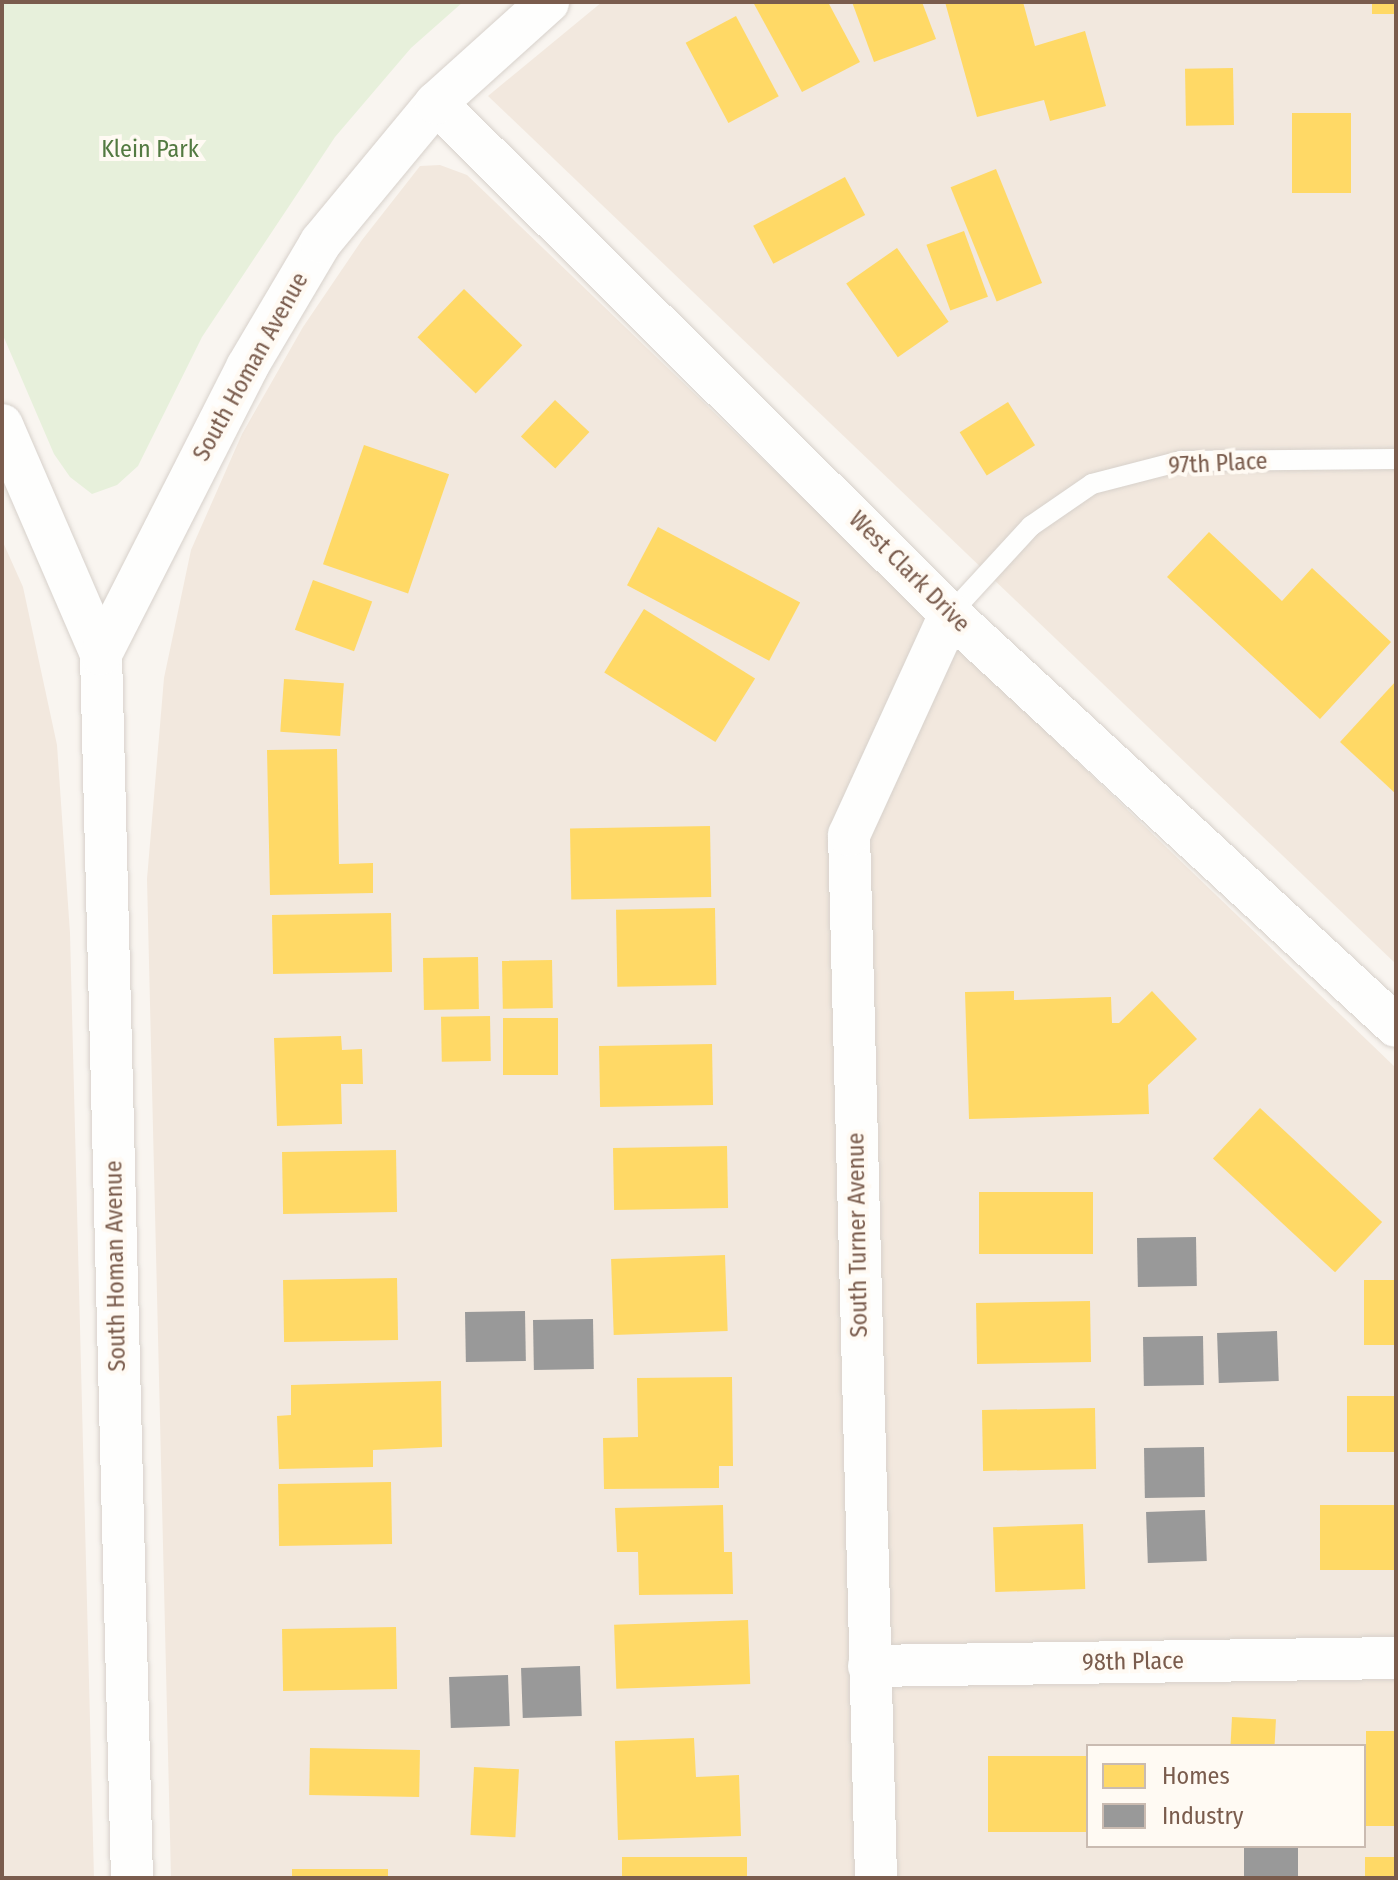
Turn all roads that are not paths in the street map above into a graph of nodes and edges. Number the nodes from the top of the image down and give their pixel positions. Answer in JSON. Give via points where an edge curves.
{"nodes":[{"id":1,"x":548,"y":2,"type":"edge"},
{"id":2,"x":436,"y":103,"type":"junction"},
{"id":3,"x":2,"y":425,"type":"edge"},
{"id":4,"x":1396,"y":459,"type":"edge"},
{"id":5,"x":950,"y":614,"type":"junction"},
{"id":6,"x":101,"y":654,"type":"junction"},
{"id":7,"x":1396,"y":1026,"type":"edge"},
{"id":8,"x":1396,"y":1658,"type":"edge"},
{"id":9,"x":869,"y":1666,"type":"junction"},
{"id":10,"x":132,"y":1878,"type":"edge"},
{"id":11,"x":876,"y":1878,"type":"edge"}],
"edges":[{"from":1,"to":2,"type":"street","name":"South Homan Avenue"},
{"from":2,"to":5,"type":"street","name":"West Clark Drive"},
{"from":2,"to":6,"type":"street","name":"South Homan Avenue","via":[[321,242],[247,367]]},
{"from":3,"to":6,"type":"street","name":"South Homan Avenue"},
{"from":4,"to":5,"type":"lane","name":"97th Place","via":[[1181,461],[1092,484],[1031,526]]},
{"from":5,"to":7,"type":"street","name":"West Clark Drive"},
{"from":5,"to":9,"type":"street","name":"South Turner Avenue","via":[[849,835]]},
{"from":6,"to":10,"type":"street","name":"South Homan Avenue"},
{"from":8,"to":9,"type":"street","name":"98th Place"},
{"from":9,"to":11,"type":"street","name":"South Turner Avenue"}]}
